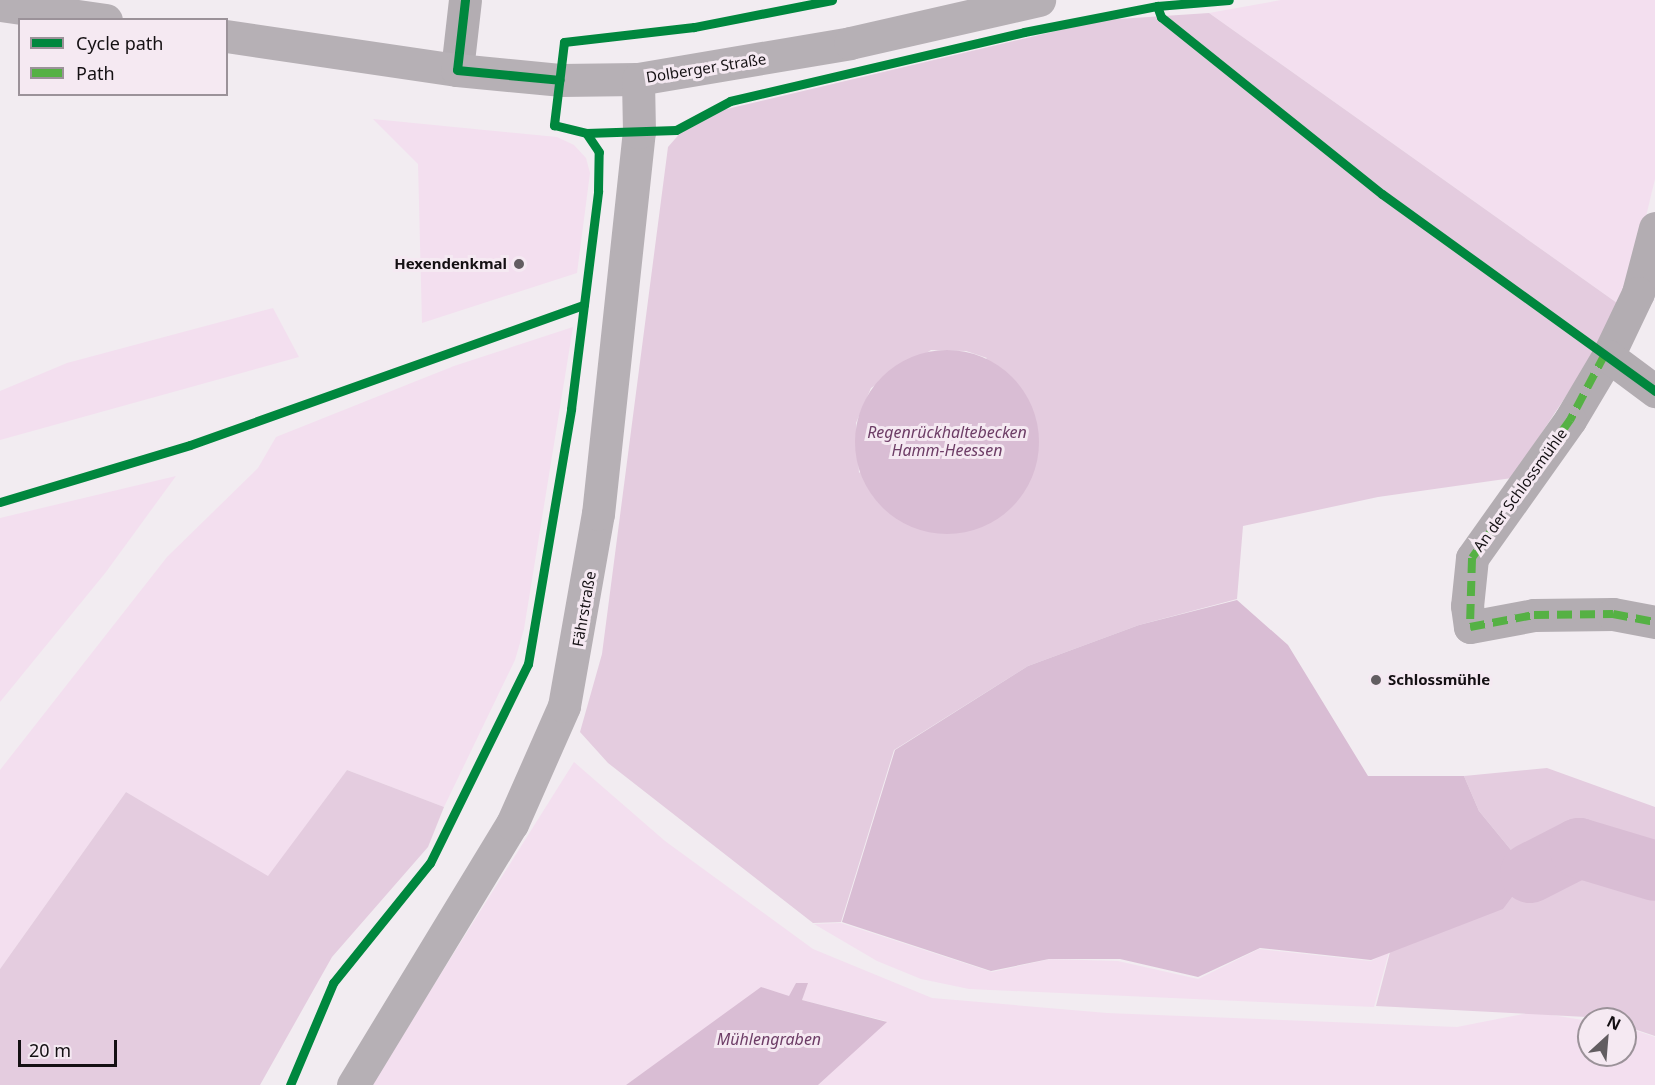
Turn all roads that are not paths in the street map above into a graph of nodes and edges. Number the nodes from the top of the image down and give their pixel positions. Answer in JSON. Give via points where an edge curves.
{"nodes":[{"id":1,"x":465,"y":0,"type":"edge"},
{"id":2,"x":1039,"y":0,"type":"edge"},
{"id":3,"x":0,"y":5,"type":"edge"},
{"id":4,"x":92,"y":18,"type":"edge"},
{"id":5,"x":228,"y":36,"type":"edge"},
{"id":6,"x":457,"y":70,"type":"junction"},
{"id":7,"x":638,"y":79,"type":"junction"},
{"id":8,"x":1655,"y":228,"type":"edge"},
{"id":9,"x":1608,"y":356,"type":"junction"},
{"id":10,"x":1655,"y":391,"type":"edge"},
{"id":11,"x":1655,"y":622,"type":"edge"},
{"id":12,"x":353,"y":1085,"type":"edge"}],
"edges":[{"from":1,"to":6,"type":"street"},
{"from":2,"to":7,"type":"main road","name":"Dolberger Straße","via":[[699,73]]},
{"from":3,"to":4,"type":"main road"},
{"from":5,"to":6,"type":"main road","name":"Dolberger Straße"},
{"from":6,"to":7,"type":"main road","name":"Dolberger Straße","via":[[560,80]]},
{"from":7,"to":12,"type":"main road","name":"Fährstraße","via":[[639,132],[598,514],[564,706],[512,824]]},
{"from":8,"to":9,"type":"street","name":"An der Schlossmühle","via":[[1638,293]]},
{"from":9,"to":10,"type":"street"},
{"from":9,"to":11,"type":"street","name":"An der Schlossmühle","via":[[1570,420],[1472,558],[1470,627],[1534,615],[1613,614]]}]}
